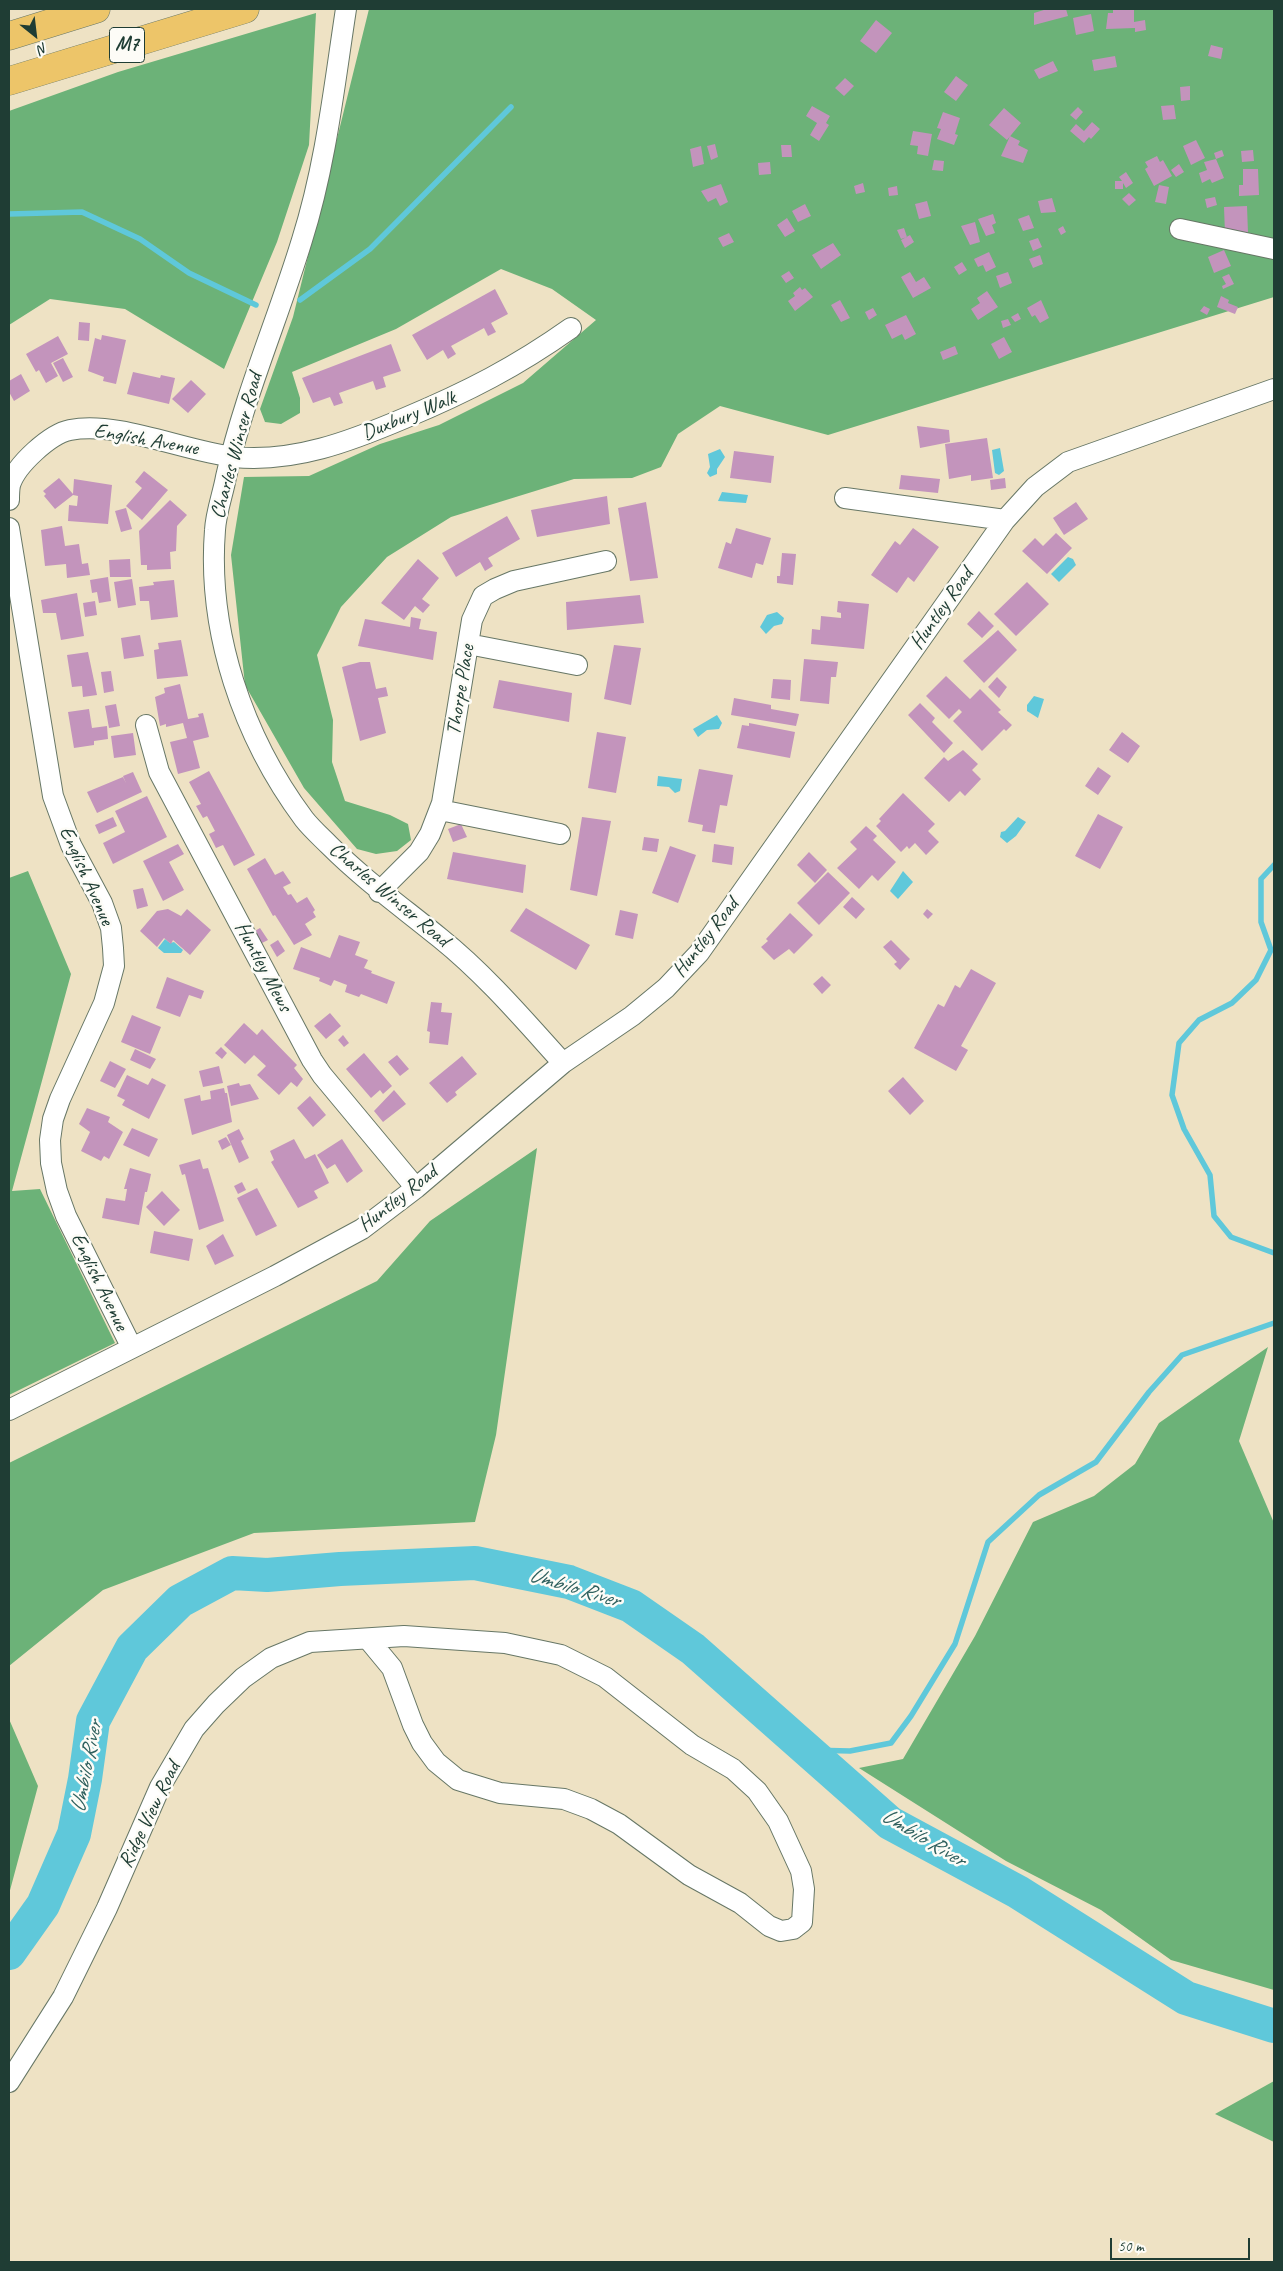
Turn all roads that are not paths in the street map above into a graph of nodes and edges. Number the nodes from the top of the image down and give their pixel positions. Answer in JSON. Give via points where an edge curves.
{"nodes":[{"id":1,"x":96,"y":9,"type":"edge"},
{"id":2,"x":245,"y":9,"type":"edge"},
{"id":3,"x":346,"y":9,"type":"edge"},
{"id":4,"x":9,"y":36,"type":"edge"},
{"id":5,"x":9,"y":80,"type":"edge"},
{"id":6,"x":1180,"y":228,"type":"dead end"},
{"id":7,"x":1274,"y":249,"type":"edge"},
{"id":8,"x":572,"y":328,"type":"dead end"},
{"id":9,"x":1274,"y":390,"type":"edge"},
{"id":10,"x":231,"y":456,"type":"junction"},
{"id":11,"x":845,"y":498,"type":"dead end"},
{"id":12,"x":9,"y":500,"type":"edge"},
{"id":13,"x":1005,"y":520,"type":"junction"},
{"id":14,"x":9,"y":528,"type":"edge"},
{"id":15,"x":606,"y":561,"type":"dead end"},
{"id":16,"x":468,"y":644,"type":"junction"},
{"id":17,"x":577,"y":665,"type":"dead end"},
{"id":18,"x":146,"y":724,"type":"dead end"},
{"id":19,"x":440,"y":810,"type":"junction"},
{"id":20,"x":560,"y":834,"type":"dead end"},
{"id":21,"x":379,"y":892,"type":"junction"},
{"id":22,"x":563,"y":1063,"type":"junction"},
{"id":23,"x":416,"y":1188,"type":"junction"},
{"id":24,"x":132,"y":1348,"type":"junction"},
{"id":25,"x":9,"y":1410,"type":"edge"},
{"id":26,"x":368,"y":1639,"type":"junction"},
{"id":27,"x":9,"y":2082,"type":"edge"}],
"edges":[{"from":1,"to":4,"type":"highway","number":"M7"},
{"from":2,"to":5,"type":"highway","number":"M7"},
{"from":3,"to":10,"type":"street","name":"Charles Winser Road","via":[[323,166],[307,225]]},
{"from":6,"to":7,"type":"street"},
{"from":8,"to":10,"type":"street","name":"Duxbury Walk","via":[[527,359],[461,394],[376,430],[321,450],[279,457]]},
{"from":9,"to":13,"type":"street","name":"Huntley Road","via":[[1068,462],[1035,487]]},
{"from":10,"to":12,"type":"street","name":"English Avenue","via":[[124,433],[91,428],[68,430],[46,441],[25,461],[10,484]]},
{"from":10,"to":21,"type":"street","name":"Charles Winser Road","via":[[215,528],[214,580],[221,636],[234,686],[274,771],[305,821]]},
{"from":11,"to":13,"type":"street"},
{"from":13,"to":22,"type":"street","name":"Huntley Road","via":[[699,953],[666,988],[632,1016]]},
{"from":14,"to":24,"type":"street","name":"English Avenue","via":[[53,796],[71,845],[102,903],[111,928],[113,948],[114,966],[104,1003],[53,1119],[51,1163],[66,1216]]},
{"from":15,"to":16,"type":"street","name":"Thorpe Place","via":[[495,588],[483,596],[476,608]]},
{"from":16,"to":17,"type":"street"},
{"from":16,"to":19,"type":"street","name":"Thorpe Place"},
{"from":18,"to":23,"type":"street","name":"Huntley Mews","via":[[159,772],[312,1060]]},
{"from":19,"to":20,"type":"street"},
{"from":19,"to":21,"type":"street","name":"Thorpe Place","via":[[419,852]]},
{"from":21,"to":22,"type":"street","name":"Charles Winser Road","via":[[472,965]]},
{"from":22,"to":23,"type":"street","name":"Huntley Road"},
{"from":23,"to":24,"type":"street","name":"Huntley Road","via":[[362,1229],[325,1250]]},
{"from":24,"to":25,"type":"street","name":"Huntley Road"},
{"from":26,"to":26,"type":"street","name":"Ridge View Road","via":[[392,1668],[422,1744],[436,1762],[458,1780],[500,1793],[564,1799],[591,1809],[619,1824],[689,1875],[740,1903],[769,1926],[781,1931],[794,1929],[802,1922],[804,1889],[801,1871],[778,1821],[757,1791],[733,1769],[692,1745],[605,1676],[561,1655],[505,1643],[404,1636]]},
{"from":26,"to":27,"type":"street","name":"Ridge View Road","via":[[310,1642],[271,1658],[243,1678],[194,1729],[160,1786],[63,1997]]}]}
